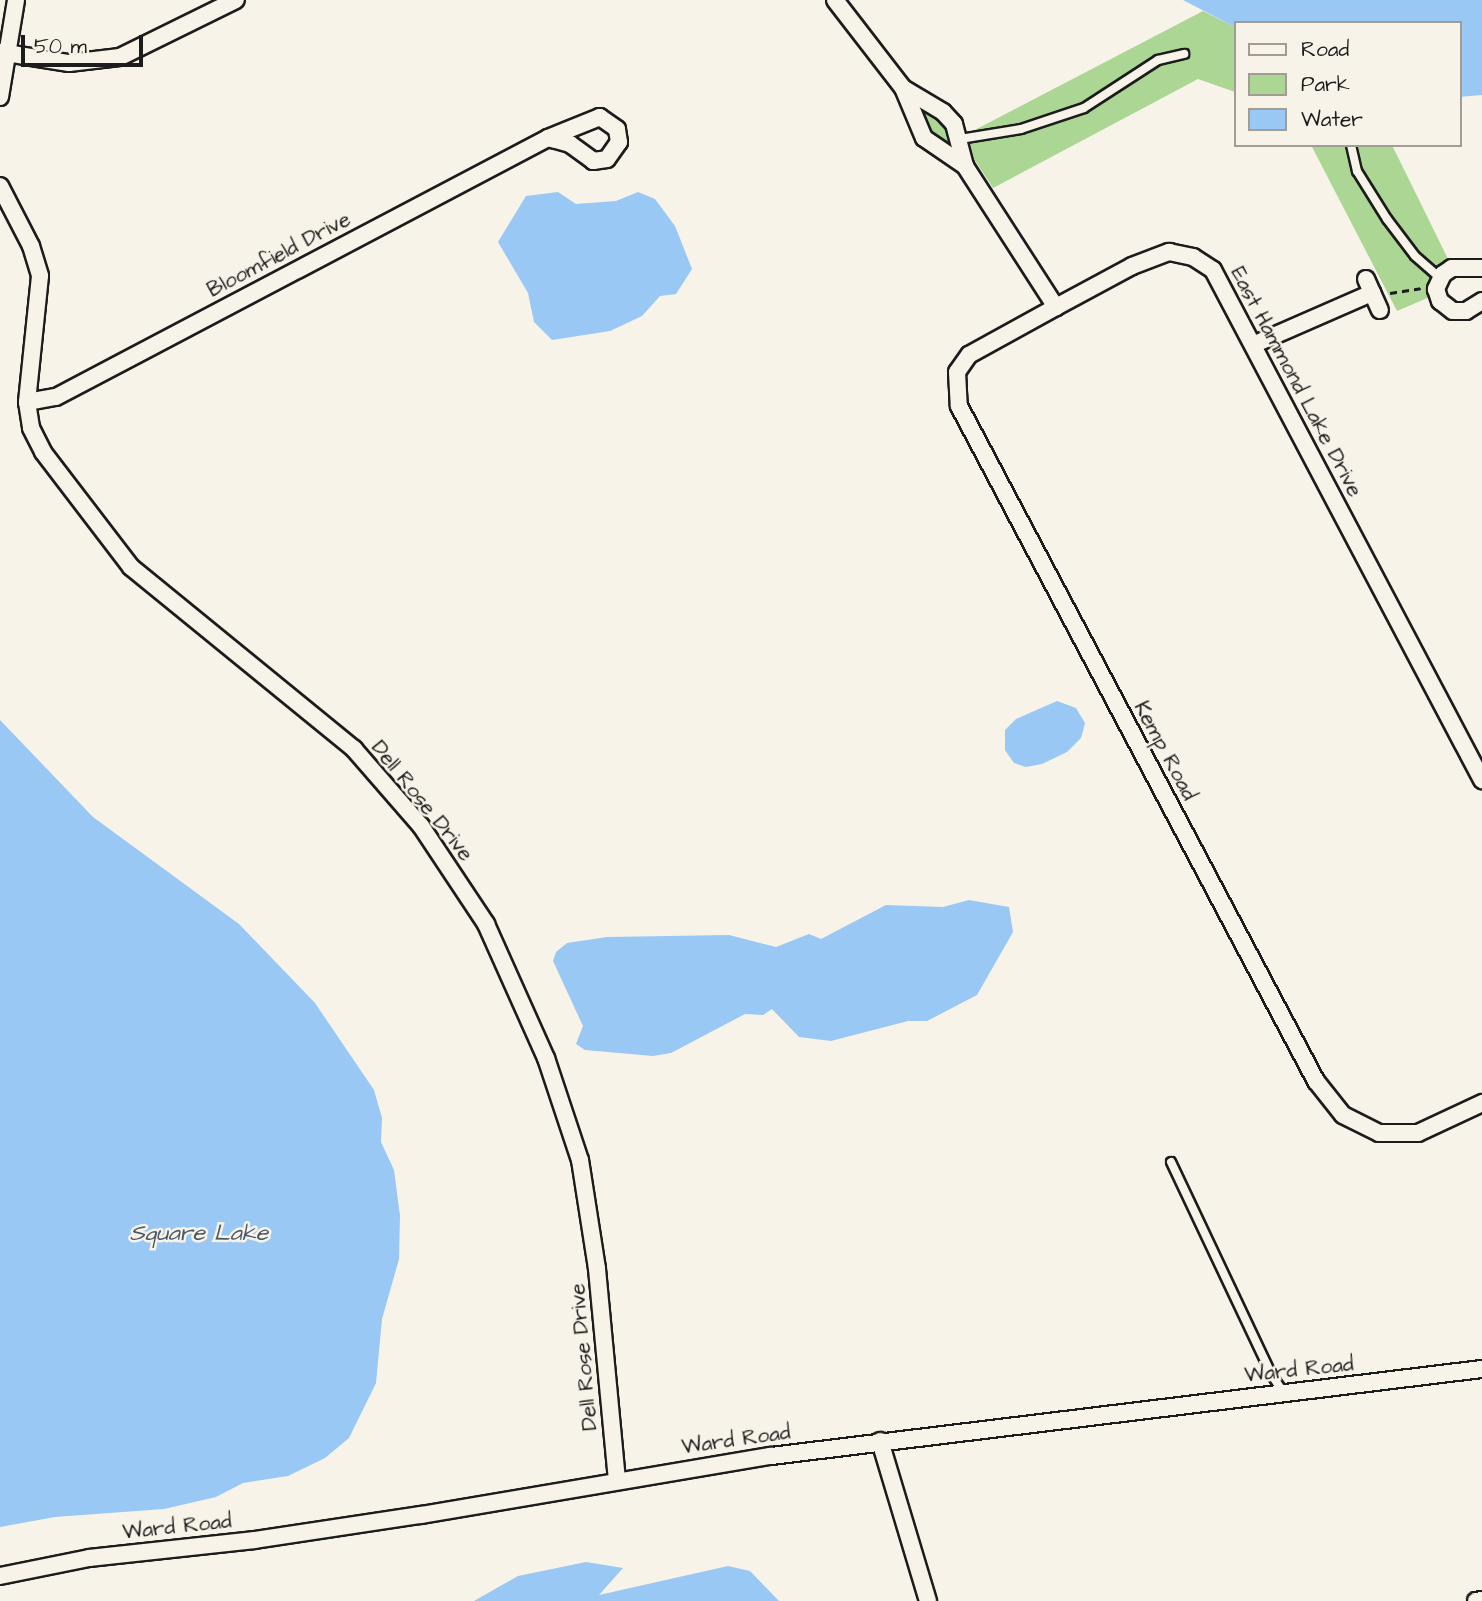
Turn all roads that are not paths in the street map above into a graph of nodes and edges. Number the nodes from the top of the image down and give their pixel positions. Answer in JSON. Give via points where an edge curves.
{"nodes":[{"id":1,"x":16,"y":0,"type":"edge"},
{"id":2,"x":236,"y":0,"type":"edge"},
{"id":3,"x":835,"y":0,"type":"edge"},
{"id":4,"x":3,"y":53,"type":"edge"},
{"id":5,"x":1184,"y":54,"type":"dead end"},
{"id":6,"x":903,"y":88,"type":"junction"},
{"id":7,"x":0,"y":97,"type":"edge"},
{"id":8,"x":548,"y":138,"type":"dead end"},
{"id":9,"x":960,"y":139,"type":"junction"},
{"id":10,"x":1351,"y":147,"type":"edge"},
{"id":11,"x":965,"y":166,"type":"junction"},
{"id":12,"x":0,"y":186,"type":"edge"},
{"id":13,"x":1482,"y":268,"type":"edge"},
{"id":14,"x":1438,"y":282,"type":"junction"},
{"id":15,"x":1482,"y":301,"type":"edge"},
{"id":16,"x":1056,"y":307,"type":"junction"},
{"id":17,"x":1380,"y":310,"type":"dead end"},
{"id":18,"x":1255,"y":344,"type":"junction"},
{"id":19,"x":27,"y":402,"type":"junction"},
{"id":20,"x":1482,"y":780,"type":"edge"},
{"id":21,"x":1482,"y":1103,"type":"edge"},
{"id":22,"x":1171,"y":1162,"type":"dead end"},
{"id":23,"x":1482,"y":1369,"type":"edge"},
{"id":24,"x":1284,"y":1393,"type":"junction"},
{"id":25,"x":880,"y":1441,"type":"junction"},
{"id":26,"x":617,"y":1479,"type":"junction"},
{"id":27,"x":0,"y":1576,"type":"edge"},
{"id":28,"x":1482,"y":1600,"type":"edge"},
{"id":29,"x":928,"y":1601,"type":"edge"},
{"id":30,"x":1475,"y":1601,"type":"edge"}],
"edges":[{"from":1,"to":4,"type":"street"},
{"from":2,"to":4,"type":"street","via":[[120,57],[69,63]]},
{"from":3,"to":6,"type":"street"},
{"from":4,"to":7,"type":"street"},
{"from":5,"to":9,"type":"lane","via":[[1158,60],[1084,108],[1021,129]]},
{"from":6,"to":9,"type":"street","via":[[943,112]]},
{"from":6,"to":11,"type":"street","via":[[924,138]]},
{"from":8,"to":19,"type":"street","name":"Bloomfield Drive","via":[[56,397]]},
{"from":9,"to":11,"type":"street"},
{"from":10,"to":14,"type":"lane","via":[[1357,171],[1387,219]]},
{"from":11,"to":16,"type":"street"},
{"from":12,"to":19,"type":"street","name":"Dell Rose Drive","via":[[31,246],[40,276]]},
{"from":13,"to":14,"type":"street","via":[[1455,268]]},
{"from":14,"to":15,"type":"street","via":[[1440,301],[1452,311],[1466,311]]},
{"from":16,"to":18,"type":"street","name":"East Hammond Lake Drive","via":[[1156,255],[1180,253],[1213,270]]},
{"from":16,"to":21,"type":"street","name":"Kemp Road","via":[[970,355],[957,372],[959,406],[1316,1081],[1343,1115],[1379,1133],[1418,1133]]},
{"from":17,"to":18,"type":"street","via":[[1369,286]]},
{"from":18,"to":20,"type":"street","name":"East Hammond Lake Drive"},
{"from":19,"to":26,"type":"street","name":"Dell Rose Drive","via":[[37,441],[113,548],[157,591],[354,749],[421,826],[486,924],[546,1058],[580,1160],[597,1269]]},
{"from":22,"to":24,"type":"lane"},
{"from":23,"to":24,"type":"street","name":"Ward Road"},
{"from":24,"to":25,"type":"street","name":"Ward Road"},
{"from":25,"to":26,"type":"street","name":"Ward Road"},
{"from":25,"to":29,"type":"street"},
{"from":26,"to":27,"type":"street","name":"Ward Road","via":[[421,1515],[89,1558]]},
{"from":28,"to":30,"type":"street"}]}
